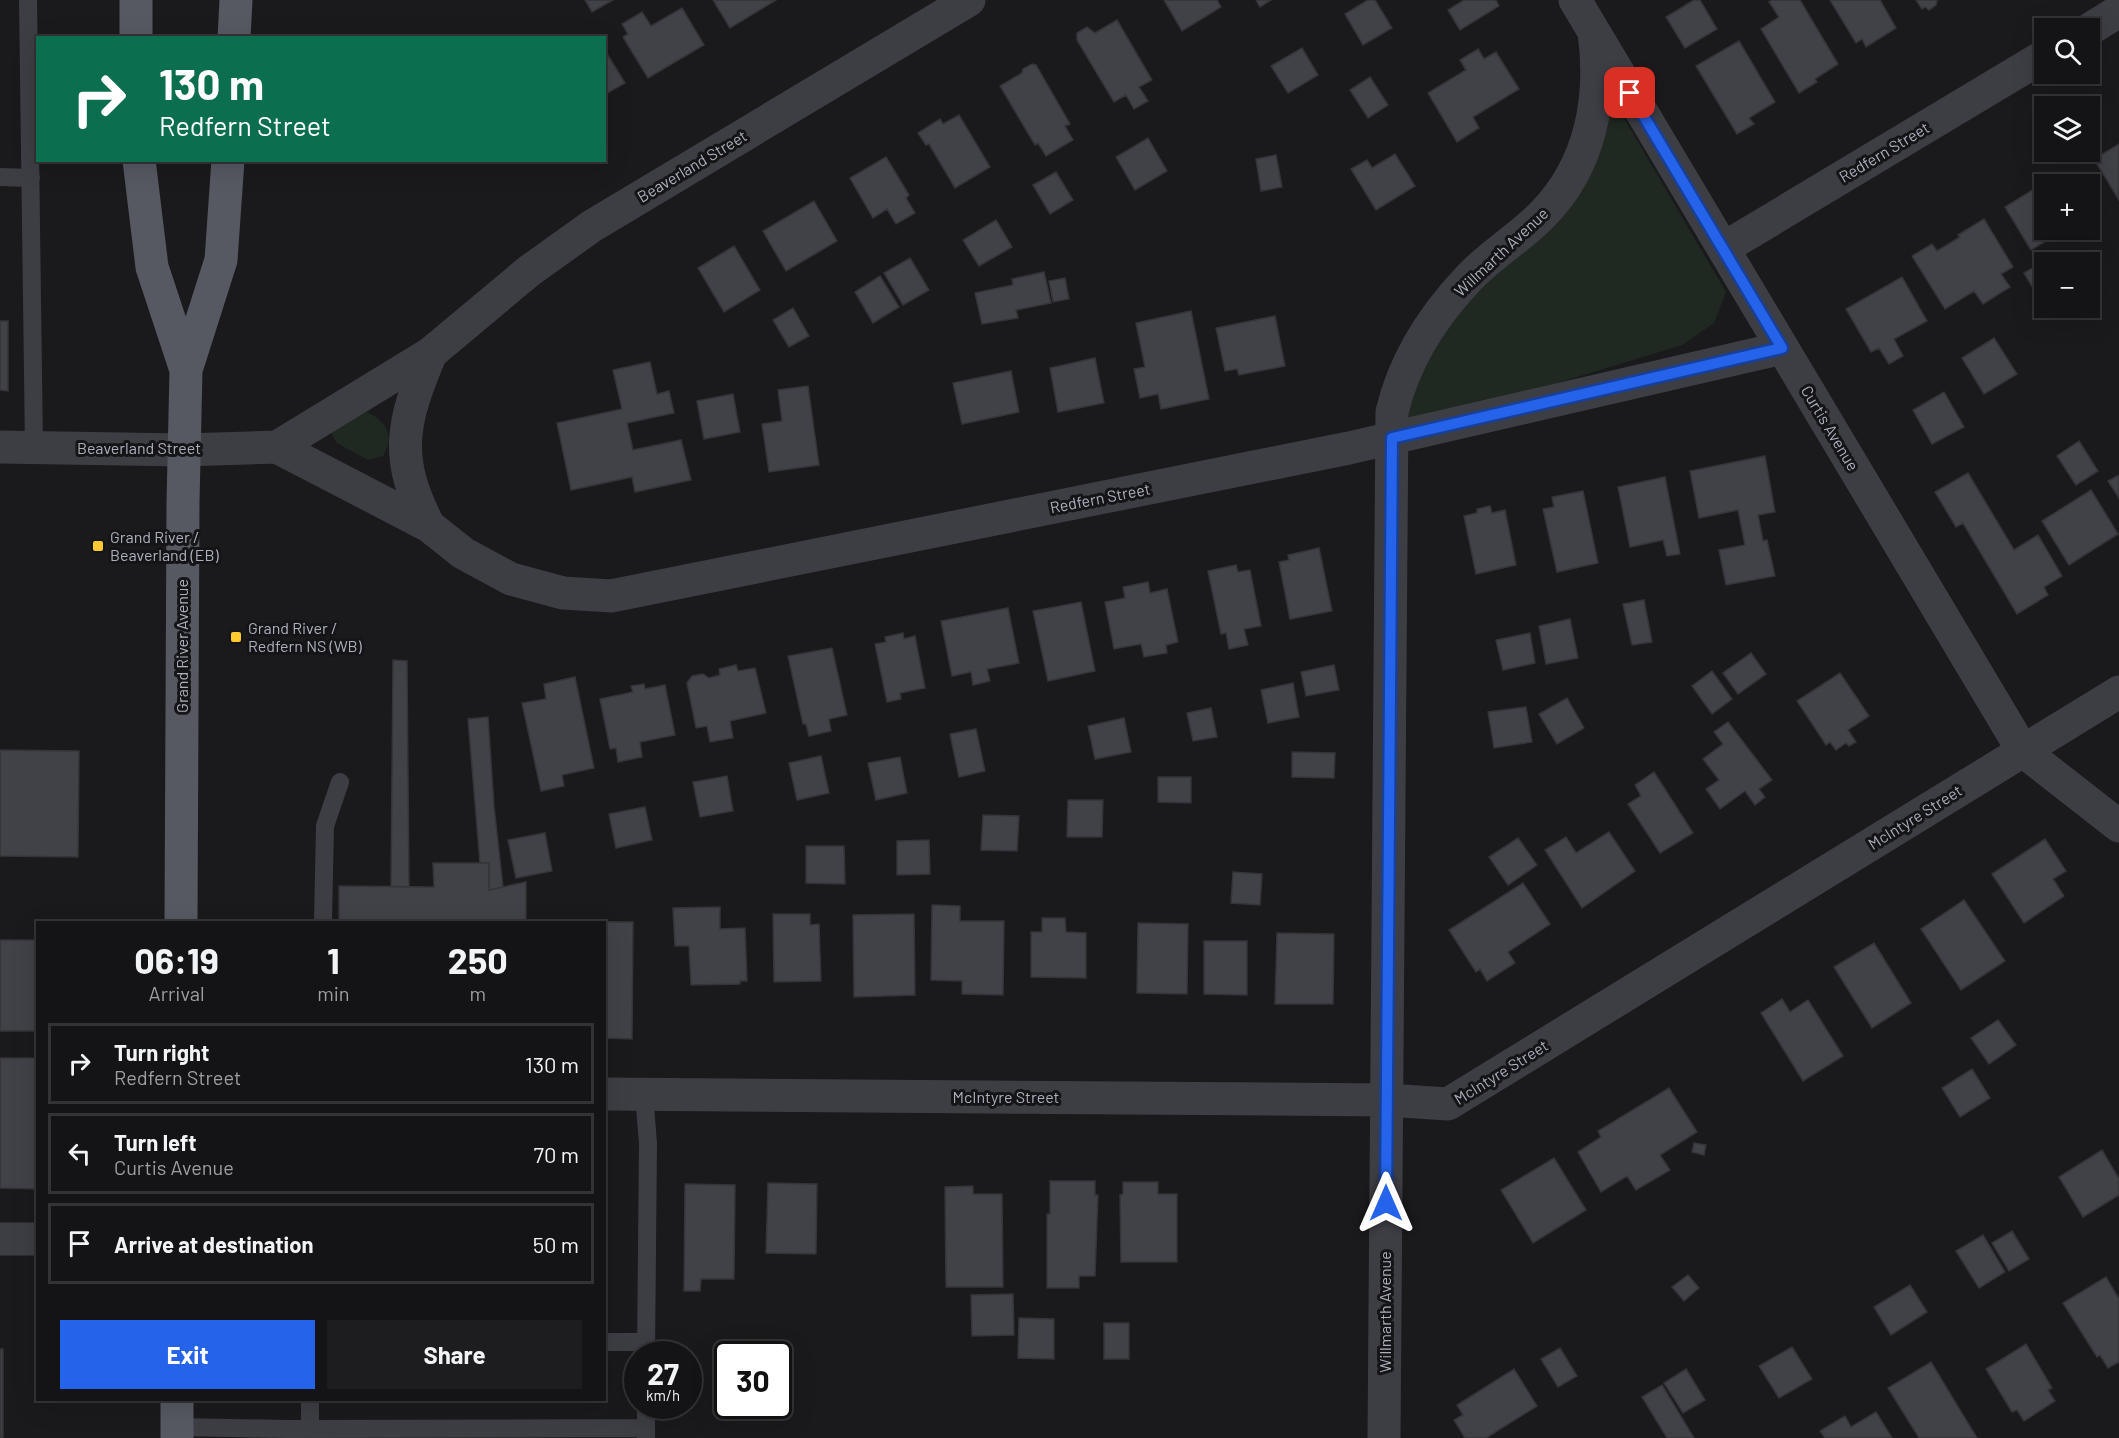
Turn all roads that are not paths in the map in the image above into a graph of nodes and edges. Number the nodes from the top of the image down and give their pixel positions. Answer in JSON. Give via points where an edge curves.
{"nodes":[{"id":1,"x":28,"y":0,"type":"edge"},
{"id":2,"x":136,"y":0,"type":"edge"},
{"id":3,"x":236,"y":0,"type":"edge"},
{"id":4,"x":969,"y":0,"type":"edge"},
{"id":5,"x":1575,"y":0,"type":"edge"},
{"id":6,"x":2119,"y":11,"type":"edge"},
{"id":7,"x":2100,"y":23,"type":"edge"},
{"id":8,"x":1594,"y":32,"type":"junction"},
{"id":9,"x":136,"y":36,"type":"edge"},
{"id":10,"x":234,"y":36,"type":"edge"},
{"id":11,"x":2034,"y":62,"type":"edge"},
{"id":12,"x":139,"y":162,"type":"edge"},
{"id":13,"x":228,"y":162,"type":"edge"},
{"id":14,"x":0,"y":177,"type":"edge"},
{"id":15,"x":31,"y":178,"type":"junction"},
{"id":16,"x":1724,"y":248,"type":"junction"},
{"id":17,"x":1782,"y":348,"type":"junction"},
{"id":18,"x":431,"y":353,"type":"junction"},
{"id":19,"x":186,"y":369,"type":"junction"},
{"id":20,"x":1392,"y":438,"type":"junction"},
{"id":21,"x":0,"y":447,"type":"edge"},
{"id":22,"x":277,"y":447,"type":"junction"},
{"id":23,"x":34,"y":448,"type":"junction"},
{"id":24,"x":184,"y":450,"type":"junction"},
{"id":25,"x":429,"y":526,"type":"junction"},
{"id":26,"x":2119,"y":692,"type":"edge"},
{"id":27,"x":2023,"y":751,"type":"junction"},
{"id":28,"x":340,"y":782,"type":"dead end"},
{"id":29,"x":2119,"y":826,"type":"edge"},
{"id":30,"x":181,"y":921,"type":"edge"},
{"id":31,"x":323,"y":921,"type":"edge"},
{"id":32,"x":606,"y":1094,"type":"edge"},
{"id":33,"x":644,"y":1094,"type":"junction"},
{"id":34,"x":1387,"y":1100,"type":"junction"},
{"id":35,"x":0,"y":1239,"type":"edge"},
{"id":36,"x":36,"y":1239,"type":"edge"},
{"id":37,"x":646,"y":1341,"type":"edge"},
{"id":38,"x":606,"y":1342,"type":"edge"},
{"id":39,"x":624,"y":1345,"type":"edge"},
{"id":40,"x":310,"y":1401,"type":"edge"},
{"id":41,"x":177,"y":1422,"type":"edge"},
{"id":42,"x":310,"y":1429,"type":"junction"},
{"id":43,"x":448,"y":1433,"type":"edge"},
{"id":44,"x":646,"y":1433,"type":"edge"},
{"id":45,"x":1384,"y":1438,"type":"edge"}],
"edges":[{"from":1,"to":15,"type":"lane"},
{"from":2,"to":9,"type":"main road"},
{"from":3,"to":10,"type":"main road"},
{"from":4,"to":18,"type":"street","name":"Beaverland Street","via":[[592,226],[529,271]]},
{"from":5,"to":8,"type":"street","name":"Curtis Avenue"},
{"from":6,"to":7,"type":"street"},
{"from":8,"to":16,"type":"street","name":"Curtis Avenue"},
{"from":8,"to":20,"type":"street","name":"Willmarth Avenue","via":[[1598,62],[1596,101],[1576,166],[1562,192],[1543,214],[1468,278],[1431,323],[1396,392]]},
{"from":11,"to":16,"type":"street","name":"Redfern Street"},
{"from":12,"to":19,"type":"main road","name":"Grand River Avenue","via":[[152,267]]},
{"from":13,"to":19,"type":"main road","name":"Grand River Avenue","via":[[221,260]]},
{"from":14,"to":15,"type":"lane"},
{"from":15,"to":23,"type":"lane"},
{"from":16,"to":17,"type":"street","name":"Curtis Avenue"},
{"from":17,"to":20,"type":"street","name":"Redfern Street"},
{"from":17,"to":27,"type":"street","name":"Curtis Avenue"},
{"from":18,"to":22,"type":"street","name":"Beaverland Street"},
{"from":18,"to":25,"type":"street","name":"Beaverland Street","via":[[410,407],[405,456],[410,481]]},
{"from":19,"to":24,"type":"main road","name":"Grand River Avenue"},
{"from":20,"to":25,"type":"street","name":"Redfern Street","via":[[611,596],[563,592],[511,579],[463,553]]},
{"from":20,"to":34,"type":"street","name":"Willmarth Avenue"},
{"from":21,"to":23,"type":"street","name":"Beaverland Street"},
{"from":22,"to":24,"type":"street","name":"Beaverland Street"},
{"from":22,"to":25,"type":"street","name":"Beaverland Street"},
{"from":23,"to":24,"type":"street","name":"Beaverland Street"},
{"from":24,"to":30,"type":"main road","name":"Grand River Avenue"},
{"from":26,"to":27,"type":"street","name":"McIntyre Street"},
{"from":27,"to":29,"type":"street","name":"Curtis Avenue"},
{"from":27,"to":34,"type":"street","name":"McIntyre Street","via":[[1448,1104]]},
{"from":28,"to":31,"type":"lane","via":[[325,826]]},
{"from":32,"to":33,"type":"street","name":"McIntyre Street"},
{"from":33,"to":34,"type":"street","name":"McIntyre Street"},
{"from":33,"to":37,"type":"lane","via":[[648,1143]]},
{"from":34,"to":45,"type":"street","name":"Willmarth Avenue"},
{"from":35,"to":36,"type":"street"},
{"from":38,"to":39,"type":"lane"},
{"from":40,"to":42,"type":"lane"},
{"from":41,"to":42,"type":"lane"},
{"from":42,"to":43,"type":"lane"},
{"from":43,"to":44,"type":"lane"}]}
